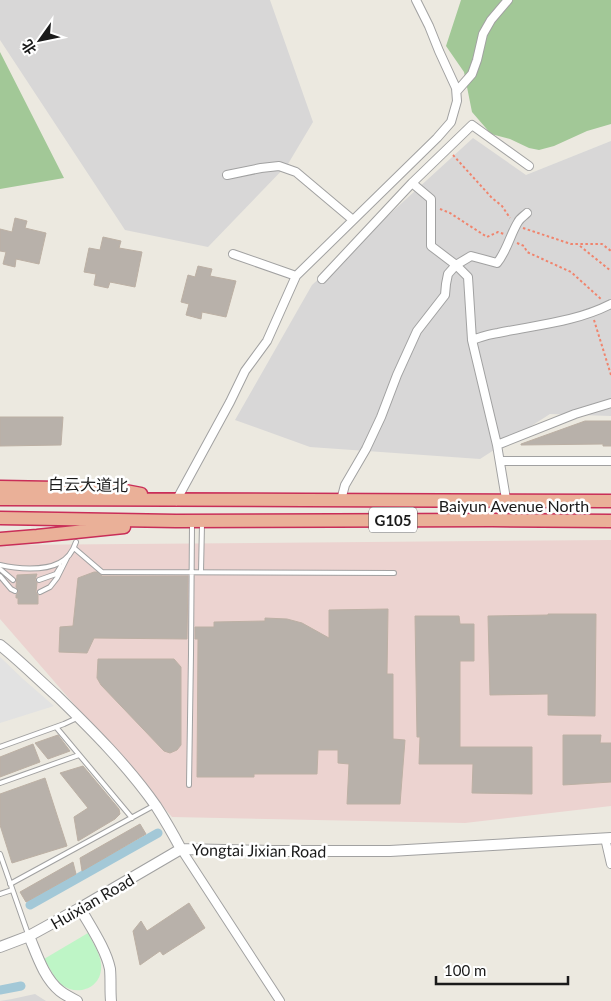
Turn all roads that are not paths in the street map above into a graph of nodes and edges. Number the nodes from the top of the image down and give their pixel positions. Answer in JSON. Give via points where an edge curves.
{"nodes":[{"id":1,"x":416,"y":0,"type":"edge"},
{"id":2,"x":506,"y":1,"type":"edge"},
{"id":3,"x":457,"y":91,"type":"junction"},
{"id":4,"x":528,"y":166,"type":"dead end"},
{"id":5,"x":228,"y":175,"type":"dead end"},
{"id":6,"x":412,"y":183,"type":"junction"},
{"id":7,"x":527,"y":213,"type":"dead end"},
{"id":8,"x":353,"y":220,"type":"junction"},
{"id":9,"x":233,"y":254,"type":"dead end"},
{"id":10,"x":456,"y":264,"type":"junction"},
{"id":11,"x":296,"y":276,"type":"junction"},
{"id":12,"x":322,"y":279,"type":"dead end"},
{"id":13,"x":610,"y":305,"type":"edge"},
{"id":14,"x":472,"y":340,"type":"junction"},
{"id":15,"x":611,"y":402,"type":"edge"},
{"id":16,"x":497,"y":445,"type":"junction"},
{"id":17,"x":500,"y":461,"type":"junction"},
{"id":18,"x":611,"y":461,"type":"edge"},
{"id":19,"x":0,"y":487,"type":"edge"},
{"id":20,"x":0,"y":499,"type":"edge"},
{"id":21,"x":506,"y":499,"type":"junction"},
{"id":22,"x":341,"y":500,"type":"junction"},
{"id":23,"x":176,"y":501,"type":"junction"},
{"id":24,"x":611,"y":501,"type":"edge"},
{"id":25,"x":0,"y":518,"type":"edge"},
{"id":26,"x":176,"y":521,"type":"junction"},
{"id":27,"x":197,"y":521,"type":"junction"},
{"id":28,"x":611,"y":522,"type":"edge"},
{"id":29,"x":0,"y":539,"type":"edge"},
{"id":30,"x":76,"y":542,"type":"dead end"},
{"id":31,"x":74,"y":548,"type":"junction"},
{"id":32,"x":66,"y":558,"type":"junction"},
{"id":33,"x":0,"y":565,"type":"edge"},
{"id":34,"x":0,"y":569,"type":"edge"},
{"id":35,"x":192,"y":572,"type":"junction"},
{"id":36,"x":201,"y":572,"type":"junction"},
{"id":37,"x":394,"y":573,"type":"dead end"},
{"id":38,"x":0,"y":576,"type":"edge"},
{"id":39,"x":13,"y":580,"type":"dead end"},
{"id":40,"x":39,"y":580,"type":"dead end"},
{"id":41,"x":15,"y":591,"type":"dead end"},
{"id":42,"x":40,"y":592,"type":"dead end"},
{"id":43,"x":0,"y":645,"type":"edge"},
{"id":44,"x":79,"y":717,"type":"junction"},
{"id":45,"x":56,"y":727,"type":"junction"},
{"id":46,"x":0,"y":747,"type":"edge"},
{"id":47,"x":79,"y":755,"type":"junction"},
{"id":48,"x":0,"y":783,"type":"edge"},
{"id":49,"x":189,"y":784,"type":"dead end"},
{"id":50,"x":155,"y":805,"type":"junction"},
{"id":51,"x":132,"y":818,"type":"junction"},
{"id":52,"x":608,"y":838,"type":"edge"},
{"id":53,"x":181,"y":849,"type":"junction"},
{"id":54,"x":0,"y":854,"type":"edge"},
{"id":55,"x":611,"y":864,"type":"edge"},
{"id":56,"x":10,"y":884,"type":"junction"},
{"id":57,"x":12,"y":890,"type":"junction"},
{"id":58,"x":0,"y":894,"type":"edge"},
{"id":59,"x":80,"y":908,"type":"junction"},
{"id":60,"x":29,"y":936,"type":"junction"},
{"id":61,"x":0,"y":947,"type":"edge"},
{"id":62,"x":77,"y":1001,"type":"edge"},
{"id":63,"x":111,"y":1001,"type":"edge"},
{"id":64,"x":280,"y":1001,"type":"edge"}],
"edges":[{"from":1,"to":3,"type":"street"},
{"from":2,"to":3,"type":"street","via":[[483,34],[472,74]]},
{"from":3,"to":8,"type":"street","via":[[457,101],[446,127]]},
{"from":4,"to":6,"type":"street","via":[[472,125]]},
{"from":5,"to":8,"type":"street","via":[[279,166],[296,172]]},
{"from":6,"to":10,"type":"street","via":[[431,199],[431,246]]},
{"from":6,"to":12,"type":"street"},
{"from":7,"to":10,"type":"street","via":[[518,221],[497,263],[471,256]]},
{"from":8,"to":11,"type":"street"},
{"from":9,"to":11,"type":"street"},
{"from":10,"to":14,"type":"street","via":[[468,277]]},
{"from":10,"to":22,"type":"street","via":[[448,274],[445,296],[417,331],[381,417],[345,485]]},
{"from":11,"to":23,"type":"street","via":[[267,341],[245,371]]},
{"from":13,"to":14,"type":"street","via":[[538,326]]},
{"from":14,"to":16,"type":"street"},
{"from":15,"to":16,"type":"street"},
{"from":16,"to":17,"type":"street"},
{"from":17,"to":18,"type":"street"},
{"from":17,"to":21,"type":"street"},
{"from":19,"to":23,"type":"highway","number":"G105","via":[[115,489]]},
{"from":20,"to":23,"type":"highway","name":"白云大道北","number":"G105"},
{"from":21,"to":22,"type":"highway","name":"Baiyun Avenue North","number":"G105"},
{"from":21,"to":24,"type":"highway","name":"Baiyun Avenue North","number":"G105"},
{"from":22,"to":23,"type":"highway","name":"Baiyun Avenue North","number":"G105"},
{"from":25,"to":26,"type":"highway","number":"G105"},
{"from":26,"to":27,"type":"highway","name":"Baiyun Avenue North","number":"G105"},
{"from":26,"to":29,"type":"highway","number":"G105"},
{"from":27,"to":28,"type":"highway","name":"Baiyun Avenue North","number":"G105"},
{"from":27,"to":35,"type":"lane"},
{"from":27,"to":36,"type":"lane"},
{"from":30,"to":31,"type":"lane"},
{"from":31,"to":32,"type":"lane"},
{"from":31,"to":35,"type":"lane","via":[[102,572]]},
{"from":32,"to":33,"type":"lane","via":[[60,563],[40,568]]},
{"from":32,"to":40,"type":"lane","via":[[56,574]]},
{"from":32,"to":42,"type":"lane","via":[[57,578]]},
{"from":34,"to":39,"type":"lane"},
{"from":35,"to":36,"type":"lane"},
{"from":35,"to":49,"type":"lane"},
{"from":36,"to":37,"type":"lane"},
{"from":38,"to":41,"type":"lane"},
{"from":43,"to":44,"type":"street","name":"Yongtai Jixian Road"},
{"from":44,"to":45,"type":"lane"},
{"from":44,"to":50,"type":"street","name":"Yongtai Jixian Road"},
{"from":45,"to":46,"type":"lane"},
{"from":45,"to":47,"type":"lane"},
{"from":47,"to":48,"type":"lane"},
{"from":47,"to":51,"type":"lane"},
{"from":50,"to":51,"type":"lane"},
{"from":50,"to":53,"type":"street","name":"Yongtai Jixian Road"},
{"from":51,"to":56,"type":"lane"},
{"from":52,"to":53,"type":"street","name":"Yongtai Jixian Road","via":[[390,851]]},
{"from":52,"to":55,"type":"street"},
{"from":53,"to":59,"type":"street","name":"Huixian Road"},
{"from":53,"to":64,"type":"street"},
{"from":54,"to":56,"type":"lane"},
{"from":56,"to":57,"type":"lane"},
{"from":57,"to":58,"type":"lane"},
{"from":57,"to":60,"type":"lane"},
{"from":59,"to":60,"type":"street","name":"Huixian Road"},
{"from":59,"to":63,"type":"street","via":[[107,958]]},
{"from":60,"to":61,"type":"street","name":"Huixian Road"},
{"from":60,"to":62,"type":"street","via":[[54,986]]}]}
